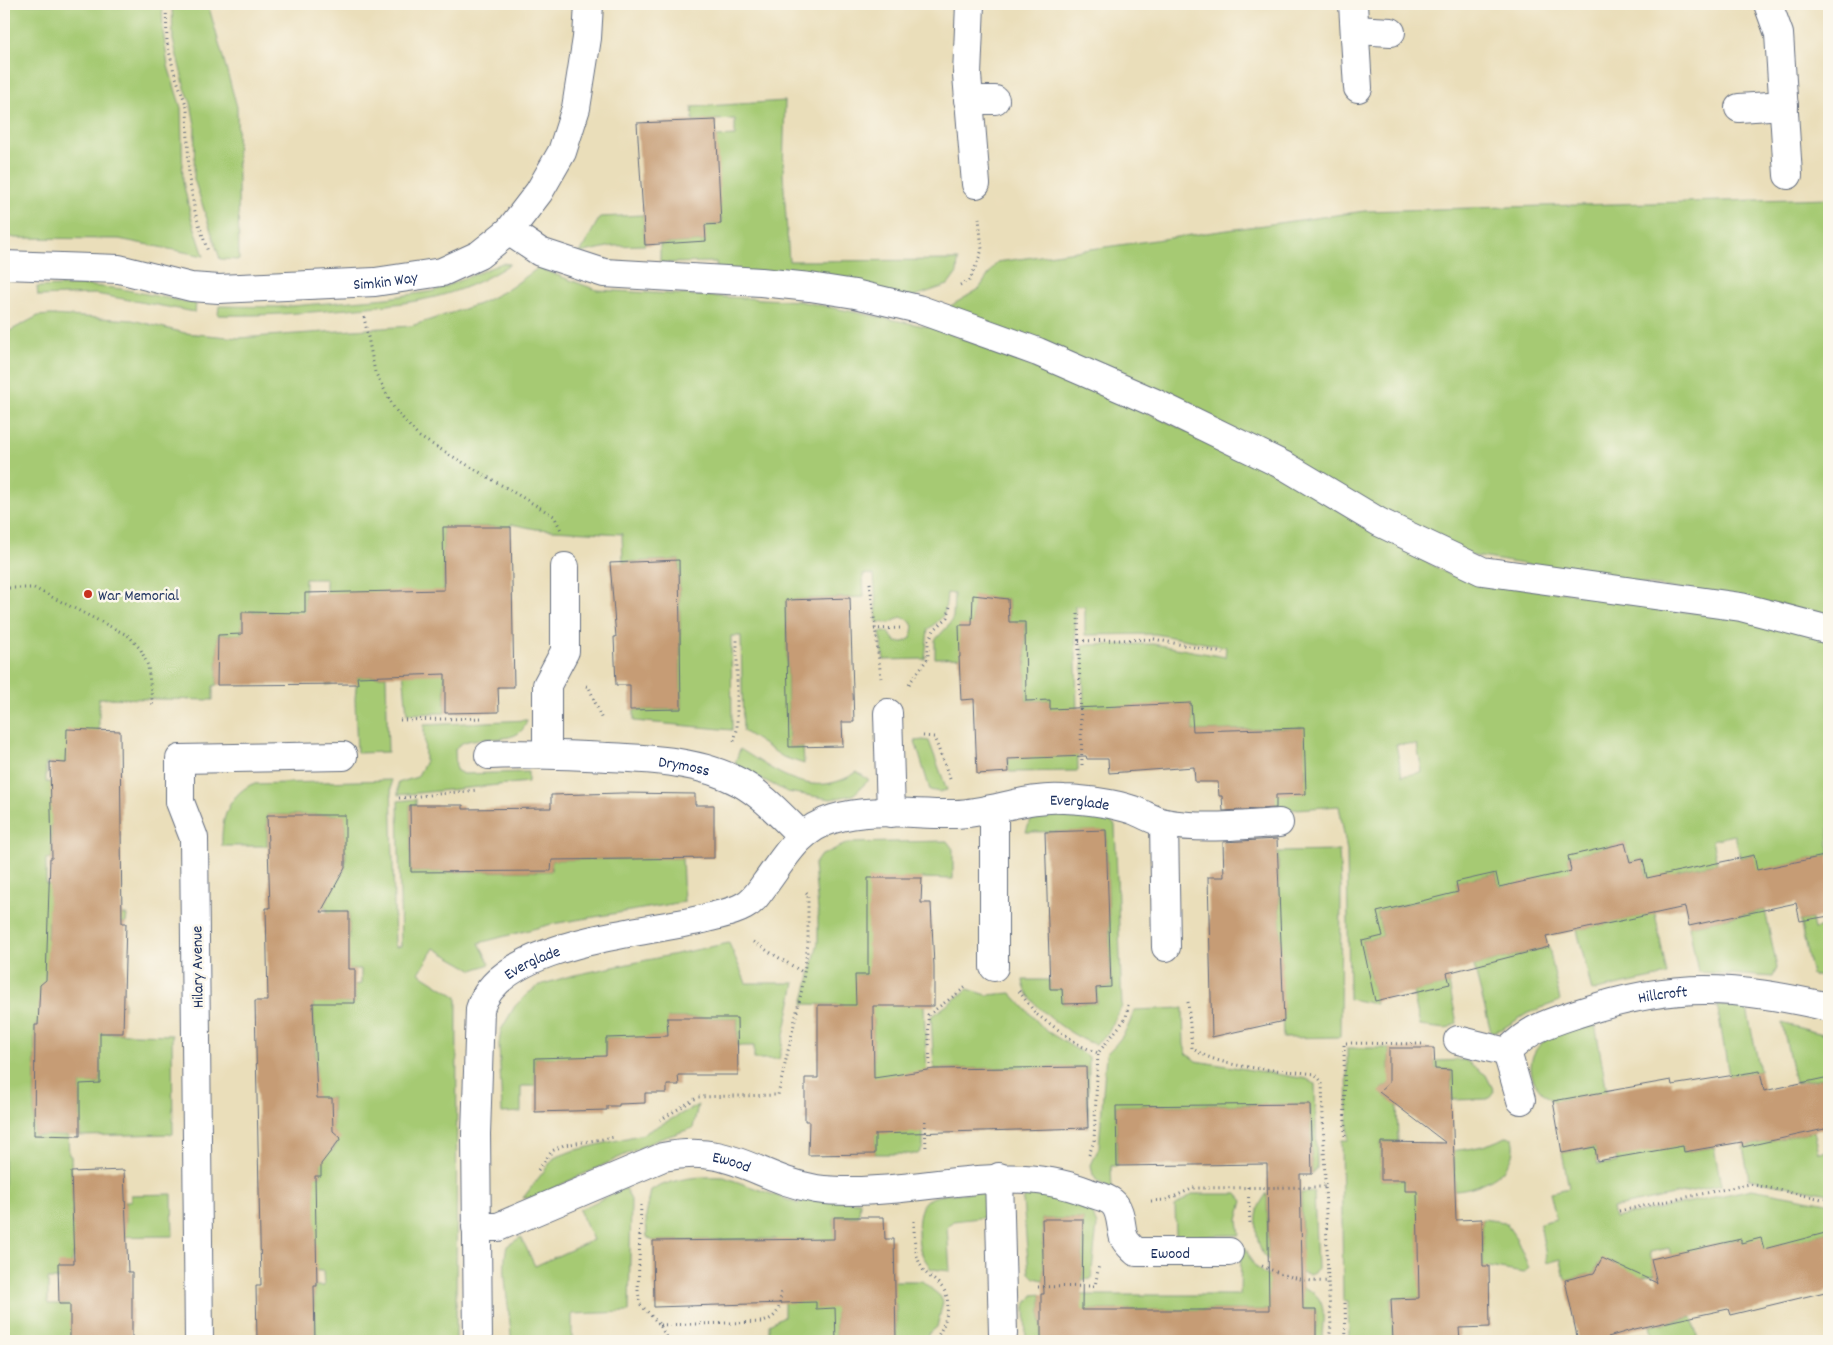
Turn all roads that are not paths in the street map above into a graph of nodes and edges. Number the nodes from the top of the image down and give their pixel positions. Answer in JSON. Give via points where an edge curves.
{"nodes":[{"id":1,"x":589,"y":4,"type":"edge"},
{"id":2,"x":970,"y":4,"type":"edge"},
{"id":3,"x":1768,"y":4,"type":"edge"},
{"id":4,"x":1354,"y":17,"type":"edge"},
{"id":5,"x":1391,"y":32,"type":"dead end"},
{"id":6,"x":1358,"y":88,"type":"dead end"},
{"id":7,"x":1784,"y":105,"type":"junction"},
{"id":8,"x":1739,"y":108,"type":"dead end"},
{"id":9,"x":1788,"y":175,"type":"dead end"},
{"id":10,"x":976,"y":184,"type":"road end"},
{"id":11,"x":509,"y":231,"type":"junction"},
{"id":12,"x":4,"y":265,"type":"edge"},
{"id":13,"x":565,"y":567,"type":"road end"},
{"id":14,"x":1829,"y":630,"type":"edge"},
{"id":15,"x":888,"y":713,"type":"dead end"},
{"id":16,"x":547,"y":753,"type":"junction"},
{"id":17,"x":489,"y":755,"type":"dead end"},
{"id":18,"x":344,"y":756,"type":"dead end"},
{"id":19,"x":994,"y":809,"type":"junction"},
{"id":20,"x":891,"y":813,"type":"junction"},
{"id":21,"x":1164,"y":823,"type":"junction"},
{"id":22,"x":1280,"y":823,"type":"dead end"},
{"id":23,"x":801,"y":835,"type":"junction"},
{"id":24,"x":1166,"y":947,"type":"dead end"},
{"id":25,"x":1003,"y":975,"type":"road end"},
{"id":26,"x":1829,"y":1007,"type":"edge"},
{"id":27,"x":1458,"y":1040,"type":"road end"},
{"id":28,"x":1507,"y":1052,"type":"junction"},
{"id":29,"x":1520,"y":1100,"type":"dead end"},
{"id":30,"x":999,"y":1177,"type":"junction"},
{"id":31,"x":476,"y":1228,"type":"junction"},
{"id":32,"x":1229,"y":1252,"type":"dead end"},
{"id":33,"x":1003,"y":1334,"type":"dead end"},
{"id":34,"x":199,"y":1341,"type":"edge"},
{"id":35,"x":478,"y":1341,"type":"edge"}],
"edges":[{"from":1,"to":11,"type":"street","name":"Simkin Way","via":[[576,108],[562,152],[539,192]]},
{"from":2,"to":10,"type":"street","via":[[967,75],[982,100]]},
{"from":3,"to":7,"type":"street","via":[[1779,34]]},
{"from":4,"to":5,"type":"street"},
{"from":4,"to":6,"type":"street"},
{"from":7,"to":8,"type":"street"},
{"from":7,"to":9,"type":"street"},
{"from":11,"to":12,"type":"street","name":"Simkin Way","via":[[479,255],[442,272],[375,282],[219,289],[191,287],[120,269]]},
{"from":11,"to":14,"type":"street","via":[[540,252],[604,273],[800,286],[855,294],[918,309],[1038,352],[1152,402],[1288,467],[1379,522],[1482,571],[1740,607]]},
{"from":13,"to":16,"type":"street","via":[[565,651],[546,685]]},
{"from":15,"to":20,"type":"street"},
{"from":16,"to":17,"type":"street","name":"Drymoss"},
{"from":16,"to":23,"type":"street","name":"Drymoss","via":[[644,758],[713,772],[740,782],[760,796]]},
{"from":18,"to":34,"type":"street","name":"Hilary Avenue","via":[[180,759],[180,802],[194,838]]},
{"from":19,"to":20,"type":"street","name":"Everglade","via":[[958,814]]},
{"from":19,"to":21,"type":"street","name":"Everglade","via":[[1037,799],[1082,800],[1131,810]]},
{"from":19,"to":25,"type":"street"},
{"from":20,"to":23,"type":"street","name":"Everglade","via":[[835,818],[819,823]]},
{"from":21,"to":22,"type":"street","name":"Everglade","via":[[1204,826]]},
{"from":21,"to":24,"type":"street"},
{"from":23,"to":31,"type":"street","name":"Everglade","via":[[755,898],[744,906],[701,919],[603,936],[549,952],[522,965],[492,986],[480,1009]]},
{"from":26,"to":28,"type":"street","name":"Hillcroft","via":[[1748,991],[1706,988],[1658,992],[1543,1025],[1523,1036]]},
{"from":27,"to":28,"type":"street"},
{"from":28,"to":29,"type":"street"},
{"from":30,"to":31,"type":"street","name":"Ewood","via":[[888,1190],[817,1189],[782,1179],[736,1159],[685,1152],[663,1157],[498,1227]]},
{"from":30,"to":32,"type":"street","name":"Ewood","via":[[1031,1178],[1075,1187],[1112,1202],[1121,1217],[1124,1239],[1136,1252]]},
{"from":30,"to":33,"type":"street"},
{"from":31,"to":35,"type":"street","name":"Everglade"}]}
